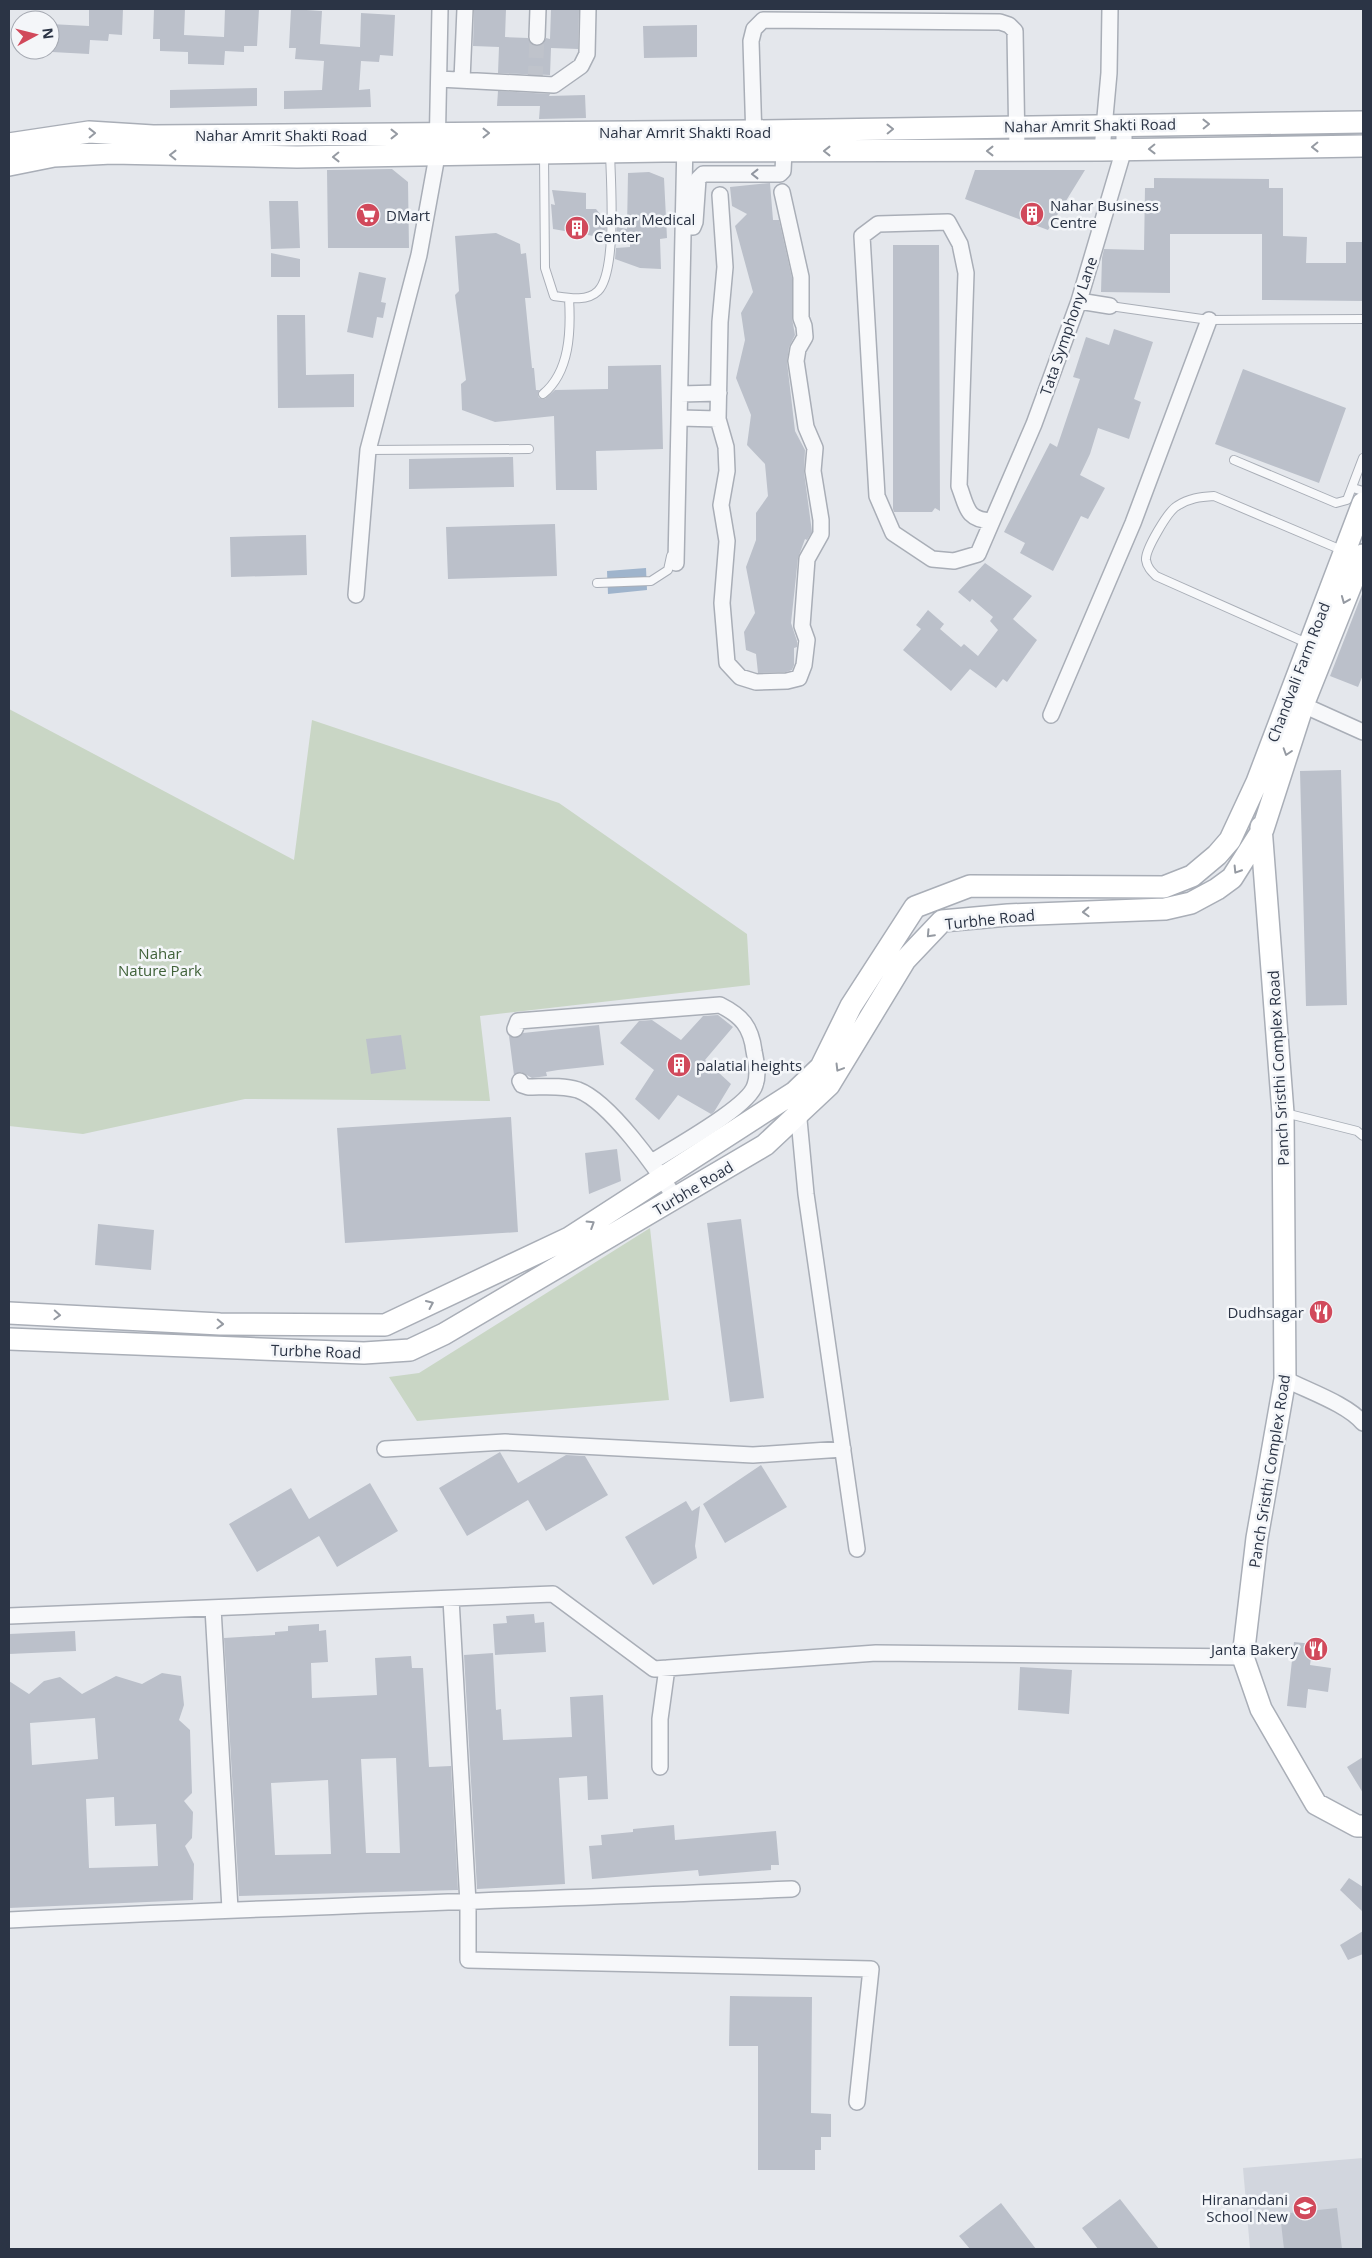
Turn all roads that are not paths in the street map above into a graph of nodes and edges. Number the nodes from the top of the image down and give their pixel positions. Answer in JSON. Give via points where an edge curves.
{"nodes":[{"id":1,"x":440,"y":9,"type":"edge"},
{"id":2,"x":465,"y":9,"type":"edge"},
{"id":3,"x":538,"y":9,"type":"edge"},
{"id":4,"x":588,"y":9,"type":"edge"},
{"id":5,"x":1110,"y":9,"type":"edge"},
{"id":6,"x":537,"y":37,"type":"tunnel mouth"},
{"id":7,"x":439,"y":79,"type":"junction"},
{"id":8,"x":462,"y":80,"type":"junction"},
{"id":9,"x":1363,"y":122,"type":"edge"},
{"id":10,"x":1114,"y":125,"type":"junction"},
{"id":11,"x":1017,"y":126,"type":"junction"},
{"id":12,"x":438,"y":134,"type":"junction"},
{"id":13,"x":297,"y":135,"type":"junction"},
{"id":14,"x":754,"y":141,"type":"junction"},
{"id":15,"x":610,"y":142,"type":"junction"},
{"id":16,"x":682,"y":142,"type":"junction"},
{"id":17,"x":9,"y":144,"type":"edge"},
{"id":18,"x":1363,"y":146,"type":"edge"},
{"id":19,"x":54,"y":147,"type":"junction"},
{"id":20,"x":1124,"y":149,"type":"junction"},
{"id":21,"x":1017,"y":150,"type":"junction"},
{"id":22,"x":1102,"y":150,"type":"junction"},
{"id":23,"x":784,"y":151,"type":"junction"},
{"id":24,"x":544,"y":154,"type":"junction"},
{"id":25,"x":437,"y":156,"type":"junction"},
{"id":26,"x":297,"y":157,"type":"junction"},
{"id":27,"x":9,"y":165,"type":"edge"},
{"id":28,"x":782,"y":192,"type":"dead end"},
{"id":29,"x":720,"y":195,"type":"dead end"},
{"id":30,"x":683,"y":227,"type":"junction"},
{"id":31,"x":568,"y":298,"type":"junction"},
{"id":32,"x":1079,"y":301,"type":"junction"},
{"id":33,"x":1110,"y":306,"type":"joint"},
{"id":34,"x":1363,"y":319,"type":"edge"},
{"id":35,"x":1208,"y":320,"type":"junction"},
{"id":36,"x":719,"y":393,"type":"junction"},
{"id":37,"x":543,"y":394,"type":"dead end"},
{"id":38,"x":680,"y":394,"type":"junction"},
{"id":39,"x":680,"y":418,"type":"junction"},
{"id":40,"x":718,"y":418,"type":"junction"},
{"id":41,"x":529,"y":449,"type":"dead end"},
{"id":42,"x":368,"y":450,"type":"junction"},
{"id":43,"x":1363,"y":458,"type":"edge"},
{"id":44,"x":1234,"y":460,"type":"dead end"},
{"id":45,"x":1363,"y":491,"type":"edge"},
{"id":46,"x":1358,"y":495,"type":"edge"},
{"id":47,"x":992,"y":521,"type":"junction"},
{"id":48,"x":1357,"y":555,"type":"edge"},
{"id":49,"x":676,"y":564,"type":"dead end"},
{"id":50,"x":597,"y":583,"type":"dead end"},
{"id":51,"x":356,"y":595,"type":"dead end"},
{"id":52,"x":1317,"y":647,"type":"junction"},
{"id":53,"x":1303,"y":705,"type":"junction"},
{"id":54,"x":1051,"y":716,"type":"dead end"},
{"id":55,"x":1363,"y":732,"type":"edge"},
{"id":56,"x":1247,"y":802,"type":"junction"},
{"id":57,"x":1263,"y":829,"type":"junction"},
{"id":58,"x":958,"y":890,"type":"junction"},
{"id":59,"x":966,"y":918,"type":"junction"},
{"id":60,"x":515,"y":1029,"type":"dead end"},
{"id":61,"x":520,"y":1082,"type":"dead end"},
{"id":62,"x":797,"y":1103,"type":"junction"},
{"id":63,"x":1283,"y":1113,"type":"junction"},
{"id":64,"x":1363,"y":1136,"type":"edge"},
{"id":65,"x":658,"y":1170,"type":"junction"},
{"id":66,"x":675,"y":1198,"type":"junction"},
{"id":67,"x":576,"y":1246,"type":"junction"},
{"id":68,"x":9,"y":1313,"type":"edge"},
{"id":69,"x":397,"y":1319,"type":"junction"},
{"id":70,"x":9,"y":1340,"type":"edge"},
{"id":71,"x":410,"y":1350,"type":"junction"},
{"id":72,"x":1285,"y":1379,"type":"junction"},
{"id":73,"x":1363,"y":1423,"type":"edge"},
{"id":74,"x":385,"y":1449,"type":"dead end"},
{"id":75,"x":843,"y":1449,"type":"junction"},
{"id":76,"x":857,"y":1549,"type":"dead end"},
{"id":77,"x":451,"y":1599,"type":"junction"},
{"id":78,"x":213,"y":1608,"type":"junction"},
{"id":79,"x":9,"y":1616,"type":"edge"},
{"id":80,"x":1243,"y":1657,"type":"junction"},
{"id":81,"x":667,"y":1668,"type":"junction"},
{"id":82,"x":660,"y":1768,"type":"dead end"},
{"id":83,"x":1363,"y":1826,"type":"edge"},
{"id":84,"x":792,"y":1889,"type":"dead end"},
{"id":85,"x":468,"y":1903,"type":"junction"},
{"id":86,"x":230,"y":1909,"type":"junction"},
{"id":87,"x":9,"y":1920,"type":"edge"},
{"id":88,"x":857,"y":2102,"type":"dead end"}],
"edges":[{"from":1,"to":7,"type":"street"},
{"from":2,"to":8,"type":"street"},
{"from":3,"to":6,"type":"street"},
{"from":4,"to":8,"type":"street","via":[[586,54],[581,66],[554,85]]},
{"from":5,"to":10,"type":"street","via":[[1108,90]]},
{"from":7,"to":8,"type":"street"},
{"from":7,"to":12,"type":"street"},
{"from":10,"to":9,"type":"street","name":"Nahar Amrit Shakti Road","one_way":true},
{"from":10,"to":11,"type":"street","name":"Nahar Amrit Shakti Road"},
{"from":10,"to":20,"type":"street","name":"Tata Symphony Lane"},
{"from":10,"to":22,"type":"street"},
{"from":14,"to":11,"type":"street","name":"Nahar Amrit Shakti Road","one_way":true},
{"from":11,"to":14,"type":"street","via":[[1014,31],[1009,25],[1000,22],[763,20],[754,29],[751,41]]},
{"from":11,"to":21,"type":"street"},
{"from":13,"to":12,"type":"street","name":"Nahar Amrit Shakti Road","one_way":true},
{"from":12,"to":15,"type":"street","name":"Nahar Amrit Shakti Road","one_way":true},
{"from":12,"to":25,"type":"street"},
{"from":19,"to":13,"type":"street","name":"Nahar Amrit Shakti Road","one_way":true,"via":[[89,132],[153,136]]},
{"from":13,"to":26,"type":"street"},
{"from":14,"to":16,"type":"street","name":"Nahar Amrit Shakti Road"},
{"from":14,"to":23,"type":"street","name":"Nahar Amrit Shakti Road"},
{"from":15,"to":16,"type":"street","name":"Nahar Amrit Shakti Road"},
{"from":15,"to":24,"type":"street","name":"Nahar Amrit Shakti Road"},
{"from":15,"to":31,"type":"lane","via":[[611,256],[606,276],[599,290],[587,297]]},
{"from":16,"to":30,"type":"street"},
{"from":16,"to":50,"type":"lane","via":[[672,555],[668,570],[651,581]]},
{"from":17,"to":19,"type":"street","name":"Nahar Amrit Shakti Road"},
{"from":18,"to":20,"type":"street","name":"Nahar Amrit Shakti Road","one_way":true},
{"from":26,"to":19,"type":"street","name":"Nahar Amrit Shakti Road","one_way":true,"via":[[112,154]]},
{"from":19,"to":27,"type":"street","name":"Nahar Amrit Shakti Road"},
{"from":20,"to":22,"type":"street","name":"Nahar Amrit Shakti Road"},
{"from":20,"to":32,"type":"street","name":"Tata Symphony Lane"},
{"from":21,"to":22,"type":"street","name":"Nahar Amrit Shakti Road"},
{"from":21,"to":23,"type":"street","name":"Nahar Amrit Shakti Road","one_way":true},
{"from":23,"to":30,"type":"street","one_way":true,"via":[[780,174],[703,174],[698,179],[695,222],[693,227]]},
{"from":24,"to":25,"type":"street","name":"Nahar Amrit Shakti Road"},
{"from":24,"to":31,"type":"lane","via":[[545,268],[554,296]]},
{"from":25,"to":26,"type":"street","name":"Nahar Amrit Shakti Road","one_way":true},
{"from":25,"to":42,"type":"street","via":[[419,255]]},
{"from":28,"to":40,"type":"street","via":[[800,270],[801,318],[806,337],[798,349],[796,361],[806,427],[815,448],[812,471],[821,520],[821,534],[807,559],[802,626],[807,640],[799,678],[756,682],[740,677],[727,663],[722,603],[727,541],[721,504],[727,471],[726,447]]},
{"from":29,"to":36,"type":"street","via":[[725,267]]},
{"from":30,"to":38,"type":"street"},
{"from":31,"to":37,"type":"lane","via":[[570,325],[562,368]]},
{"from":32,"to":33,"type":"street"},
{"from":32,"to":47,"type":"street","name":"Tata Symphony Lane","via":[[1034,424]]},
{"from":33,"to":35,"type":"lane"},
{"from":34,"to":35,"type":"lane"},
{"from":35,"to":54,"type":"street","via":[[1133,523]]},
{"from":36,"to":38,"type":"street"},
{"from":36,"to":40,"type":"street"},
{"from":38,"to":39,"type":"street"},
{"from":39,"to":40,"type":"street"},
{"from":39,"to":49,"type":"street"},
{"from":41,"to":42,"type":"lane"},
{"from":42,"to":51,"type":"street"},
{"from":43,"to":46,"type":"lane"},
{"from":44,"to":46,"type":"lane","via":[[1336,503]]},
{"from":45,"to":46,"type":"lane"},
{"from":46,"to":48,"type":"street","name":"Chandvali Farm Road"},
{"from":47,"to":47,"type":"street","name":"Tata Symphony Lane","via":[[978,554],[954,562],[932,559],[893,533],[877,496],[862,236],[878,224],[948,222],[960,244],[966,273],[959,486],[969,513],[978,520]]},
{"from":48,"to":52,"type":"street","name":"Chandvali Farm Road"},
{"from":48,"to":52,"type":"lane","via":[[1214,496],[1193,498],[1175,507],[1161,525],[1146,557],[1148,567],[1156,576]]},
{"from":52,"to":53,"type":"street","name":"Chandvali Farm Road"},
{"from":52,"to":56,"type":"street","name":"Chandvali Farm Road"},
{"from":53,"to":55,"type":"street"},
{"from":53,"to":57,"type":"street","name":"Chandvali Farm Road","one_way":true},
{"from":56,"to":57,"type":"street","name":"Panch Sristhi Complex Road"},
{"from":56,"to":58,"type":"street","name":"Chandvali Farm Road","via":[[1230,840],[1217,855],[1192,876],[1164,887],[970,886]]},
{"from":57,"to":59,"type":"street","name":"Turbhe Road","one_way":true,"via":[[1232,878],[1191,903],[1165,909]]},
{"from":57,"to":63,"type":"street","name":"Panch Sristhi Complex Road"},
{"from":58,"to":59,"type":"street"},
{"from":58,"to":62,"type":"street","name":"Chandvali Farm Road","via":[[915,907],[851,1006],[821,1067]]},
{"from":59,"to":62,"type":"street","name":"Turbhe Road","one_way":true,"via":[[942,921],[905,960],[829,1084]]},
{"from":60,"to":65,"type":"street","via":[[518,1021],[720,1005],[740,1019],[752,1034],[757,1071],[755,1087],[742,1104]]},
{"from":61,"to":65,"type":"street","via":[[528,1086],[568,1087],[588,1095],[602,1105]]},
{"from":62,"to":65,"type":"street"},
{"from":62,"to":66,"type":"street","name":"Turbhe Road","via":[[765,1145]]},
{"from":62,"to":75,"type":"street","via":[[806,1194]]},
{"from":63,"to":64,"type":"lane","via":[[1357,1131]]},
{"from":63,"to":72,"type":"street","name":"Panch Sristhi Complex Road"},
{"from":65,"to":66,"type":"street"},
{"from":67,"to":65,"type":"street","one_way":true},
{"from":66,"to":67,"type":"street","name":"Turbhe Road"},
{"from":69,"to":67,"type":"street","one_way":true},
{"from":67,"to":71,"type":"street","name":"Turbhe Road","via":[[444,1334]]},
{"from":68,"to":69,"type":"street","one_way":true,"via":[[220,1324],[385,1325]]},
{"from":69,"to":71,"type":"street"},
{"from":70,"to":71,"type":"street","name":"Turbhe Road","via":[[364,1353]]},
{"from":72,"to":73,"type":"street","via":[[1331,1401]]},
{"from":72,"to":80,"type":"street","name":"Panch Sristhi Complex Road","via":[[1257,1538]]},
{"from":74,"to":75,"type":"street","via":[[505,1442],[752,1455]]},
{"from":75,"to":76,"type":"street"},
{"from":77,"to":78,"type":"street"},
{"from":77,"to":81,"type":"street","via":[[553,1594],[654,1668]]},
{"from":77,"to":85,"type":"street"},
{"from":78,"to":79,"type":"street"},
{"from":78,"to":86,"type":"street"},
{"from":80,"to":81,"type":"street","via":[[876,1652]]},
{"from":80,"to":83,"type":"street","name":"Panch Sristhi Complex Road","via":[[1261,1709],[1316,1804],[1357,1826]]},
{"from":81,"to":82,"type":"street","via":[[660,1719]]},
{"from":84,"to":85,"type":"street"},
{"from":85,"to":86,"type":"street"},
{"from":85,"to":88,"type":"street","via":[[468,1960],[872,1969]]},
{"from":86,"to":87,"type":"street"}]}
